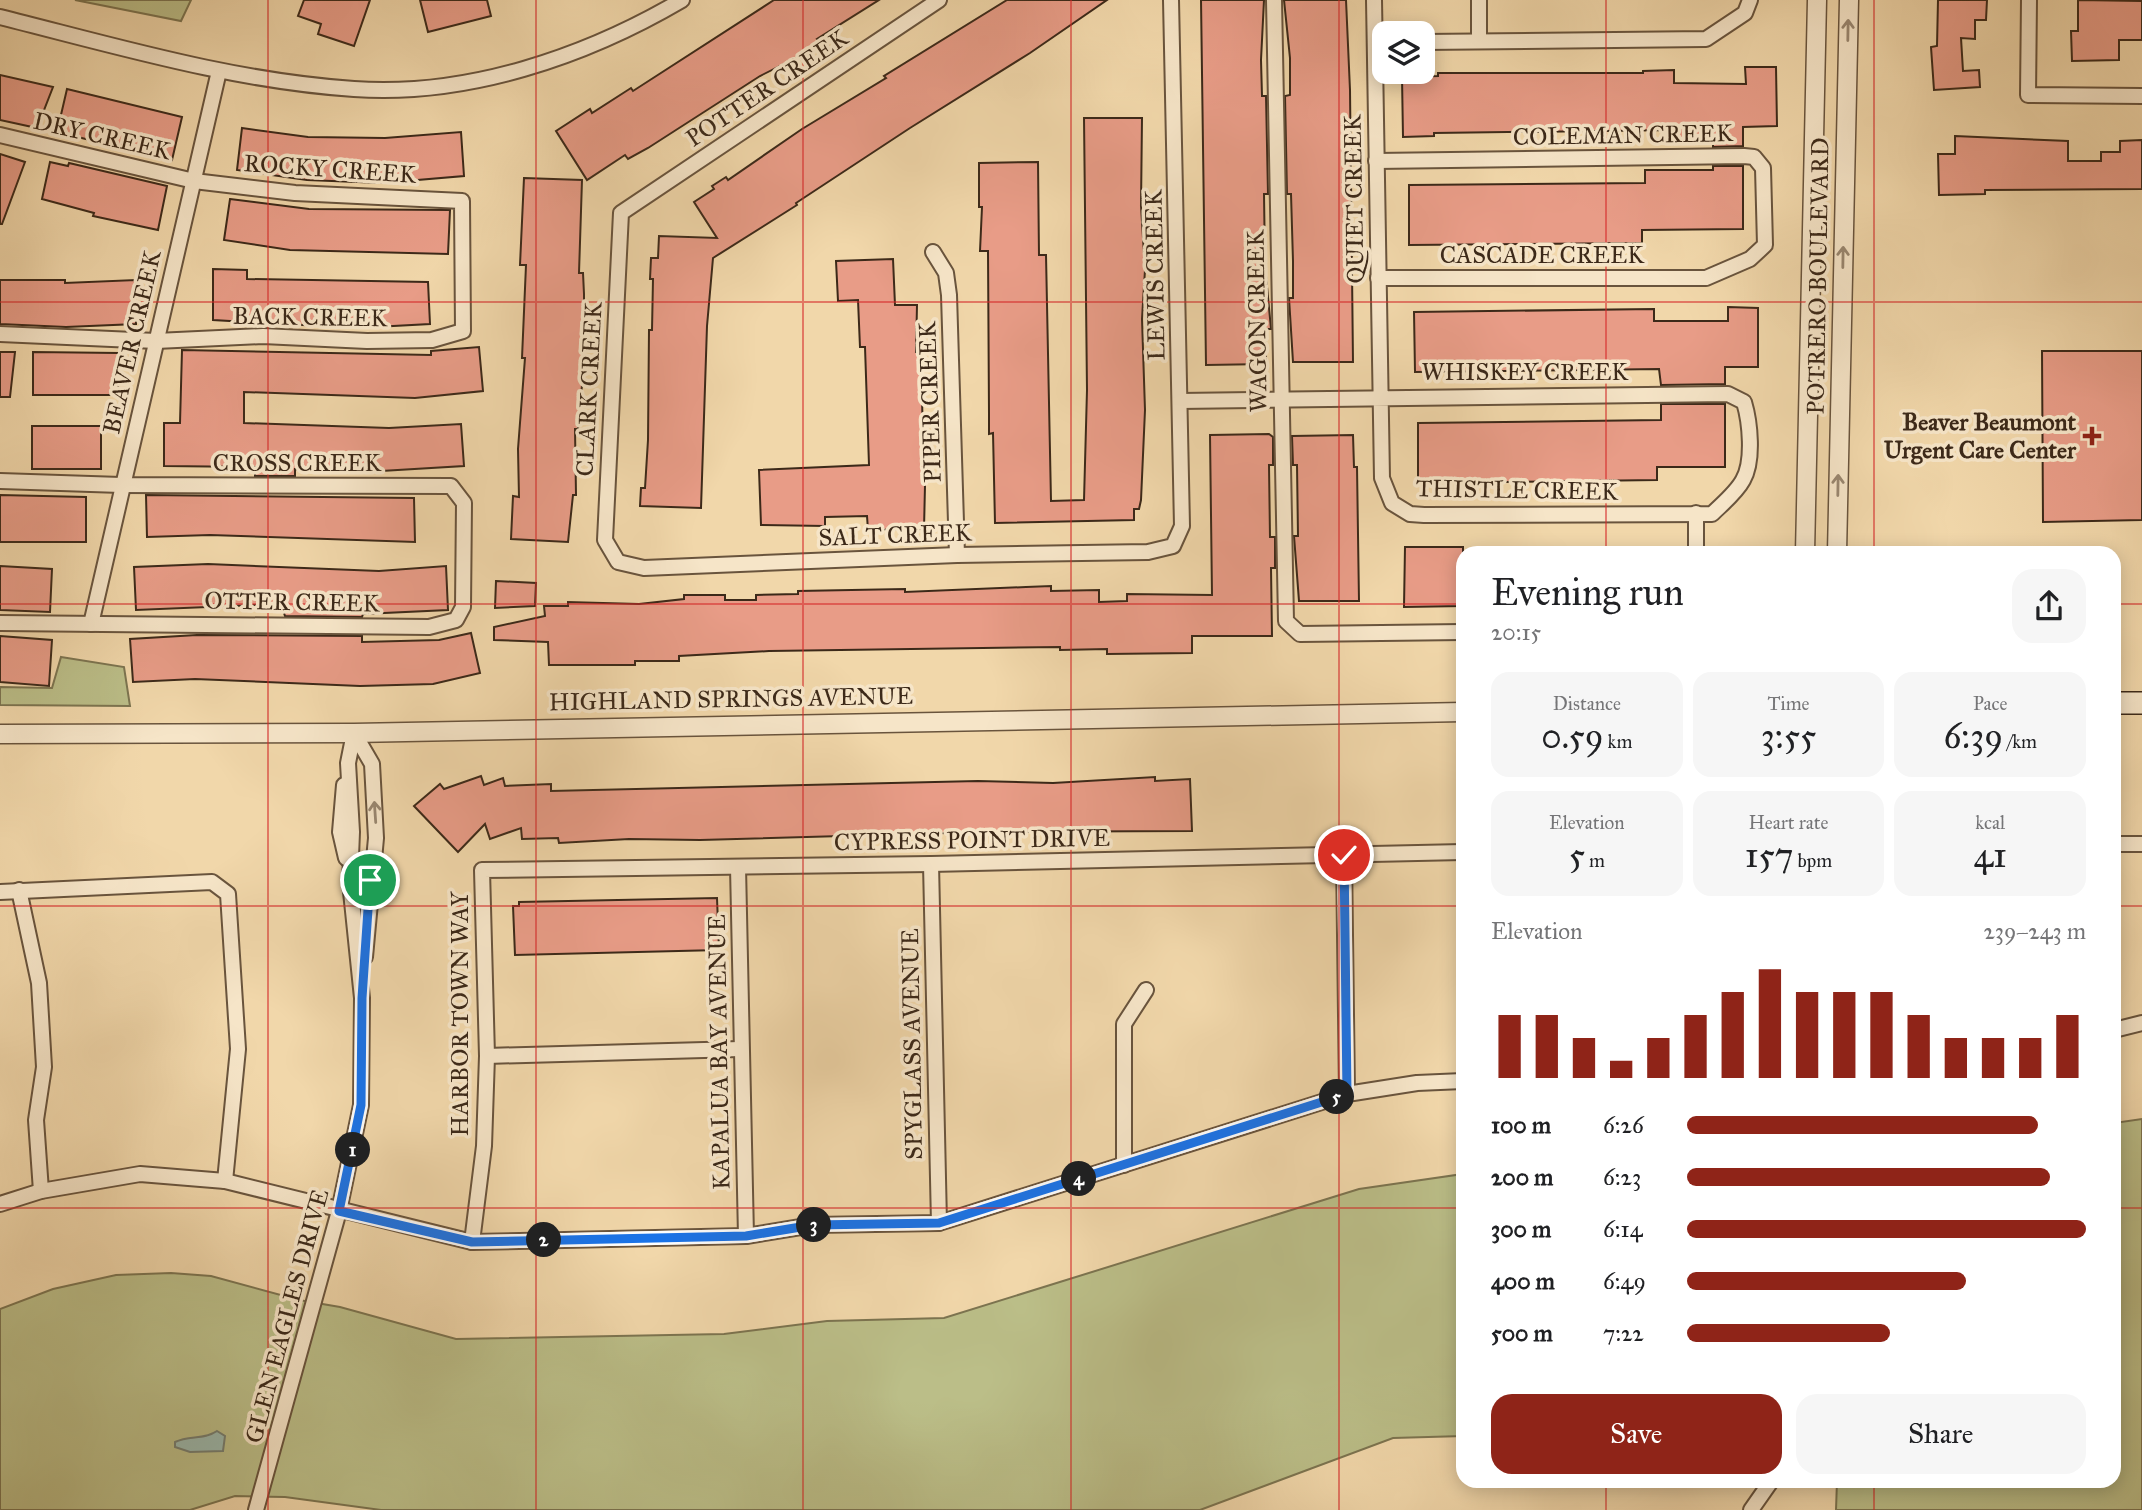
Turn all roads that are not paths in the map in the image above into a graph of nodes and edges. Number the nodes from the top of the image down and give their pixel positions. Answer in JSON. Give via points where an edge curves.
{"nodes":[{"id":1,"x":682,"y":0,"type":"edge"},
{"id":2,"x":1171,"y":0,"type":"edge"},
{"id":3,"x":1274,"y":0,"type":"edge"},
{"id":4,"x":1374,"y":0,"type":"edge"},
{"id":5,"x":1479,"y":0,"type":"edge"},
{"id":6,"x":1750,"y":0,"type":"edge"},
{"id":7,"x":1817,"y":0,"type":"edge"},
{"id":8,"x":1849,"y":0,"type":"edge"},
{"id":9,"x":2029,"y":0,"type":"edge"},
{"id":10,"x":935,"y":1,"type":"edge"},
{"id":11,"x":0,"y":17,"type":"edge"},
{"id":12,"x":1376,"y":21,"type":"edge"},
{"id":13,"x":1479,"y":41,"type":"junction"},
{"id":14,"x":1435,"y":43,"type":"edge"},
{"id":15,"x":219,"y":71,"type":"junction"},
{"id":16,"x":1378,"y":84,"type":"edge"},
{"id":17,"x":2142,"y":96,"type":"edge"},
{"id":18,"x":0,"y":135,"type":"edge"},
{"id":19,"x":1376,"y":160,"type":"junction"},
{"id":20,"x":194,"y":181,"type":"junction"},
{"id":21,"x":621,"y":214,"type":"joint"},
{"id":22,"x":933,"y":252,"type":"dead end"},
{"id":23,"x":1378,"y":278,"type":"junction"},
{"id":24,"x":1706,"y":278,"type":"joint"},
{"id":25,"x":463,"y":331,"type":"joint"},
{"id":26,"x":0,"y":334,"type":"edge"},
{"id":27,"x":156,"y":341,"type":"junction"},
{"id":28,"x":1380,"y":396,"type":"junction"},
{"id":29,"x":1281,"y":399,"type":"junction"},
{"id":30,"x":1180,"y":401,"type":"junction"},
{"id":31,"x":0,"y":481,"type":"edge"},
{"id":32,"x":121,"y":485,"type":"junction"},
{"id":33,"x":1696,"y":513,"type":"junction"},
{"id":34,"x":1712,"y":514,"type":"joint"},
{"id":35,"x":1172,"y":546,"type":"joint"},
{"id":36,"x":1696,"y":546,"type":"edge"},
{"id":37,"x":1805,"y":546,"type":"edge"},
{"id":38,"x":1837,"y":546,"type":"edge"},
{"id":39,"x":957,"y":555,"type":"junction"},
{"id":40,"x":618,"y":562,"type":"joint"},
{"id":41,"x":463,"y":607,"type":"joint"},
{"id":42,"x":0,"y":623,"type":"edge"},
{"id":43,"x":91,"y":624,"type":"junction"},
{"id":44,"x":1456,"y":632,"type":"edge"},
{"id":45,"x":2121,"y":703,"type":"edge"},
{"id":46,"x":2142,"y":703,"type":"edge"},
{"id":47,"x":1456,"y":712,"type":"edge"},
{"id":48,"x":354,"y":733,"type":"junction"},
{"id":49,"x":0,"y":734,"type":"edge"},
{"id":50,"x":2121,"y":844,"type":"edge"},
{"id":51,"x":2142,"y":844,"type":"edge"},
{"id":52,"x":1456,"y":852,"type":"edge"},
{"id":53,"x":374,"y":853,"type":"junction"},
{"id":54,"x":348,"y":854,"type":"junction"},
{"id":55,"x":1344,"y":855,"type":"junction"},
{"id":56,"x":931,"y":864,"type":"junction"},
{"id":57,"x":738,"y":867,"type":"junction"},
{"id":58,"x":482,"y":870,"type":"joint"},
{"id":59,"x":19,"y":890,"type":"junction"},
{"id":60,"x":0,"y":892,"type":"edge"},
{"id":61,"x":1146,"y":990,"type":"dead end"},
{"id":62,"x":362,"y":998,"type":"junction"},
{"id":63,"x":2142,"y":1023,"type":"edge"},
{"id":64,"x":2121,"y":1028,"type":"edge"},
{"id":65,"x":740,"y":1049,"type":"junction"},
{"id":66,"x":487,"y":1056,"type":"junction"},
{"id":67,"x":1456,"y":1081,"type":"edge"},
{"id":68,"x":1347,"y":1094,"type":"junction"},
{"id":69,"x":1124,"y":1165,"type":"junction"},
{"id":70,"x":225,"y":1181,"type":"junction"},
{"id":71,"x":41,"y":1191,"type":"junction"},
{"id":72,"x":0,"y":1204,"type":"edge"},
{"id":73,"x":339,"y":1211,"type":"junction"},
{"id":74,"x":939,"y":1223,"type":"junction"},
{"id":75,"x":746,"y":1236,"type":"junction"},
{"id":76,"x":472,"y":1242,"type":"junction"},
{"id":77,"x":1766,"y":1488,"type":"edge"},
{"id":78,"x":256,"y":1510,"type":"edge"},
{"id":79,"x":1751,"y":1510,"type":"edge"}],
"edges":[{"from":1,"to":15,"type":"street","via":[[622,33],[561,58],[464,81],[354,89]]},
{"from":2,"to":30,"type":"street","name":"LEWIS CREEK"},
{"from":3,"to":29,"type":"street","name":"WAGON CREEK"},
{"from":4,"to":12,"type":"street","name":"QUIET CREEK"},
{"from":5,"to":13,"type":"street"},
{"from":6,"to":13,"type":"street","via":[[1745,13],[1706,39]]},
{"from":7,"to":37,"type":"street","name":"POTRERO BOULEVARD"},
{"from":38,"to":8,"type":"street","name":"POTRERO BOULEVARD","one_way":true},
{"from":9,"to":17,"type":"street","via":[[2028,95]]},
{"from":10,"to":21,"type":"street","name":"POTTER CREEK"},
{"from":11,"to":15,"type":"street"},
{"from":13,"to":14,"type":"street"},
{"from":15,"to":20,"type":"street","name":"BEAVER CREEK"},
{"from":16,"to":19,"type":"street","name":"QUIET CREEK"},
{"from":18,"to":20,"type":"street","name":"DRY CREEK"},
{"from":19,"to":23,"type":"street","name":"QUIET CREEK"},
{"from":19,"to":24,"type":"street","name":"COLEMAN CREEK","via":[[1754,157],[1763,168],[1765,244],[1750,259]]},
{"from":20,"to":25,"type":"street","name":"ROCKY CREEK","via":[[295,193],[462,201]]},
{"from":20,"to":27,"type":"street","name":"BEAVER CREEK"},
{"from":21,"to":40,"type":"street","name":"CLARK CREEK","via":[[605,540]]},
{"from":22,"to":39,"type":"street","name":"PIPER CREEK","via":[[946,273],[949,295]]},
{"from":23,"to":24,"type":"street","name":"CASCADE CREEK"},
{"from":23,"to":28,"type":"street","name":"QUIET CREEK"},
{"from":25,"to":27,"type":"street","name":"BACK CREEK","via":[[432,340],[263,336]]},
{"from":26,"to":27,"type":"street","name":"BACK CREEK"},
{"from":27,"to":32,"type":"street","name":"BEAVER CREEK"},
{"from":28,"to":29,"type":"street","name":"WHISKEY CREEK"},
{"from":28,"to":33,"type":"street","name":"THISTLE CREEK","via":[[1385,491],[1392,503],[1410,514]]},
{"from":28,"to":34,"type":"street","name":"WHISKEY CREEK","via":[[1736,396],[1747,413],[1747,471]]},
{"from":29,"to":30,"type":"street","name":"WHISKEY CREEK"},
{"from":29,"to":44,"type":"street","name":"WAGON CREEK","via":[[1286,621],[1300,634]]},
{"from":30,"to":35,"type":"street","name":"LEWIS CREEK","via":[[1182,526]]},
{"from":31,"to":32,"type":"street"},
{"from":32,"to":41,"type":"street","name":"CROSS CREEK","via":[[451,486],[464,503]]},
{"from":32,"to":43,"type":"street","name":"BEAVER CREEK"},
{"from":33,"to":34,"type":"street","name":"THISTLE CREEK"},
{"from":33,"to":36,"type":"street"},
{"from":35,"to":39,"type":"street","name":"SALT CREEK","via":[[1148,552]]},
{"from":39,"to":40,"type":"street","name":"SALT CREEK","via":[[644,568]]},
{"from":41,"to":43,"type":"street","name":"OTTER CREEK","via":[[456,620],[429,626]]},
{"from":42,"to":43,"type":"street","name":"OTTER CREEK"},
{"from":45,"to":46,"type":"main road"},
{"from":47,"to":48,"type":"street","name":"HIGHLAND SPRINGS AVENUE"},
{"from":48,"to":49,"type":"street","name":"HIGHLAND SPRINGS AVENUE"},
{"from":53,"to":48,"type":"street","one_way":true,"via":[[372,764]]},
{"from":48,"to":54,"type":"street","name":"GLEN EAGLES DRIVE","via":[[348,763]]},
{"from":50,"to":51,"type":"street"},
{"from":52,"to":55,"type":"street","name":"CYPRESS POINT DRIVE"},
{"from":53,"to":54,"type":"street"},
{"from":53,"to":62,"type":"street"},
{"from":54,"to":62,"type":"street","name":"GLEN EAGLES DRIVE"},
{"from":55,"to":56,"type":"street","name":"CYPRESS POINT DRIVE"},
{"from":55,"to":68,"type":"street"},
{"from":56,"to":57,"type":"street","name":"CYPRESS POINT DRIVE"},
{"from":56,"to":74,"type":"street","name":"SPYGLASS AVENUE"},
{"from":57,"to":58,"type":"street","name":"CYPRESS POINT DRIVE"},
{"from":57,"to":65,"type":"street","name":"KAPALUA BAY AVENUE"},
{"from":58,"to":66,"type":"street","name":"HARBOR TOWN WAY"},
{"from":59,"to":60,"type":"street"},
{"from":59,"to":70,"type":"street","via":[[212,882],[228,894],[238,1049]]},
{"from":59,"to":71,"type":"street","via":[[39,984],[44,1068],[36,1120]]},
{"from":61,"to":69,"type":"street","via":[[1124,1024]]},
{"from":62,"to":73,"type":"street","name":"GLEN EAGLES DRIVE","via":[[361,1105]]},
{"from":63,"to":64,"type":"street"},
{"from":65,"to":66,"type":"street"},
{"from":65,"to":75,"type":"street","name":"KAPALUA BAY AVENUE"},
{"from":66,"to":76,"type":"street","name":"HARBOR TOWN WAY","via":[[484,1146]]},
{"from":67,"to":68,"type":"street"},
{"from":68,"to":69,"type":"street"},
{"from":69,"to":74,"type":"street"},
{"from":70,"to":71,"type":"street","via":[[140,1174]]},
{"from":70,"to":73,"type":"street"},
{"from":71,"to":72,"type":"street"},
{"from":73,"to":76,"type":"street"},
{"from":73,"to":78,"type":"street","name":"GLEN EAGLES DRIVE"},
{"from":74,"to":75,"type":"street","via":[[813,1225]]},
{"from":75,"to":76,"type":"street"},
{"from":77,"to":79,"type":"street"}]}
